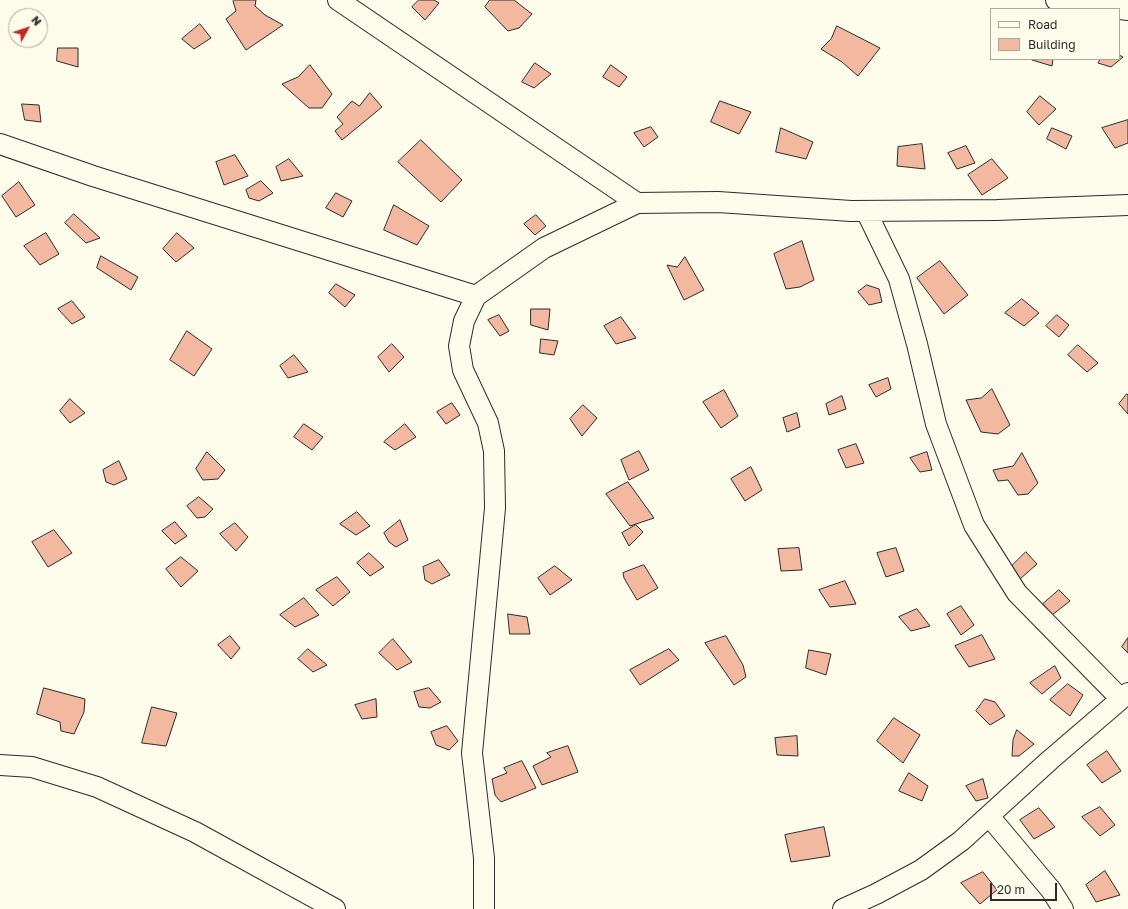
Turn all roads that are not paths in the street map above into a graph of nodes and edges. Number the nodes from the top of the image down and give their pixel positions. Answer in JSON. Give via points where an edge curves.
{"nodes":[{"id":1,"x":338,"y":0,"type":"edge"},
{"id":2,"x":1056,"y":0,"type":"edge"},
{"id":3,"x":1114,"y":8,"type":"edge"},
{"id":4,"x":0,"y":144,"type":"edge"},
{"id":5,"x":637,"y":203,"type":"junction"},
{"id":6,"x":1128,"y":205,"type":"edge"},
{"id":7,"x":866,"y":211,"type":"junction"},
{"id":8,"x":476,"y":296,"type":"junction"},
{"id":9,"x":1124,"y":696,"type":"edge"},
{"id":10,"x":0,"y":765,"type":"edge"},
{"id":11,"x":989,"y":816,"type":"junction"},
{"id":12,"x":336,"y":909,"type":"edge"},
{"id":13,"x":484,"y":909,"type":"edge"},
{"id":14,"x":843,"y":909,"type":"edge"},
{"id":15,"x":1063,"y":909,"type":"edge"}],
"edges":[{"from":1,"to":5,"type":"street"},
{"from":2,"to":3,"type":"street"},
{"from":4,"to":8,"type":"street","via":[[93,176]]},
{"from":5,"to":7,"type":"street","via":[[718,202]]},
{"from":5,"to":8,"type":"street","via":[[544,248]]},
{"from":6,"to":7,"type":"street"},
{"from":7,"to":9,"type":"street","via":[[899,279],[936,424],[974,525],[1017,593]]},
{"from":8,"to":13,"type":"street","via":[[464,321],[459,346],[463,370],[488,423],[494,451],[495,508],[472,753],[484,858]]},
{"from":9,"to":11,"type":"street"},
{"from":10,"to":12,"type":"street","via":[[32,767],[97,787],[195,832]]},
{"from":11,"to":14,"type":"street","via":[[961,841],[921,870]]},
{"from":11,"to":15,"type":"street","via":[[1051,890]]}]}
